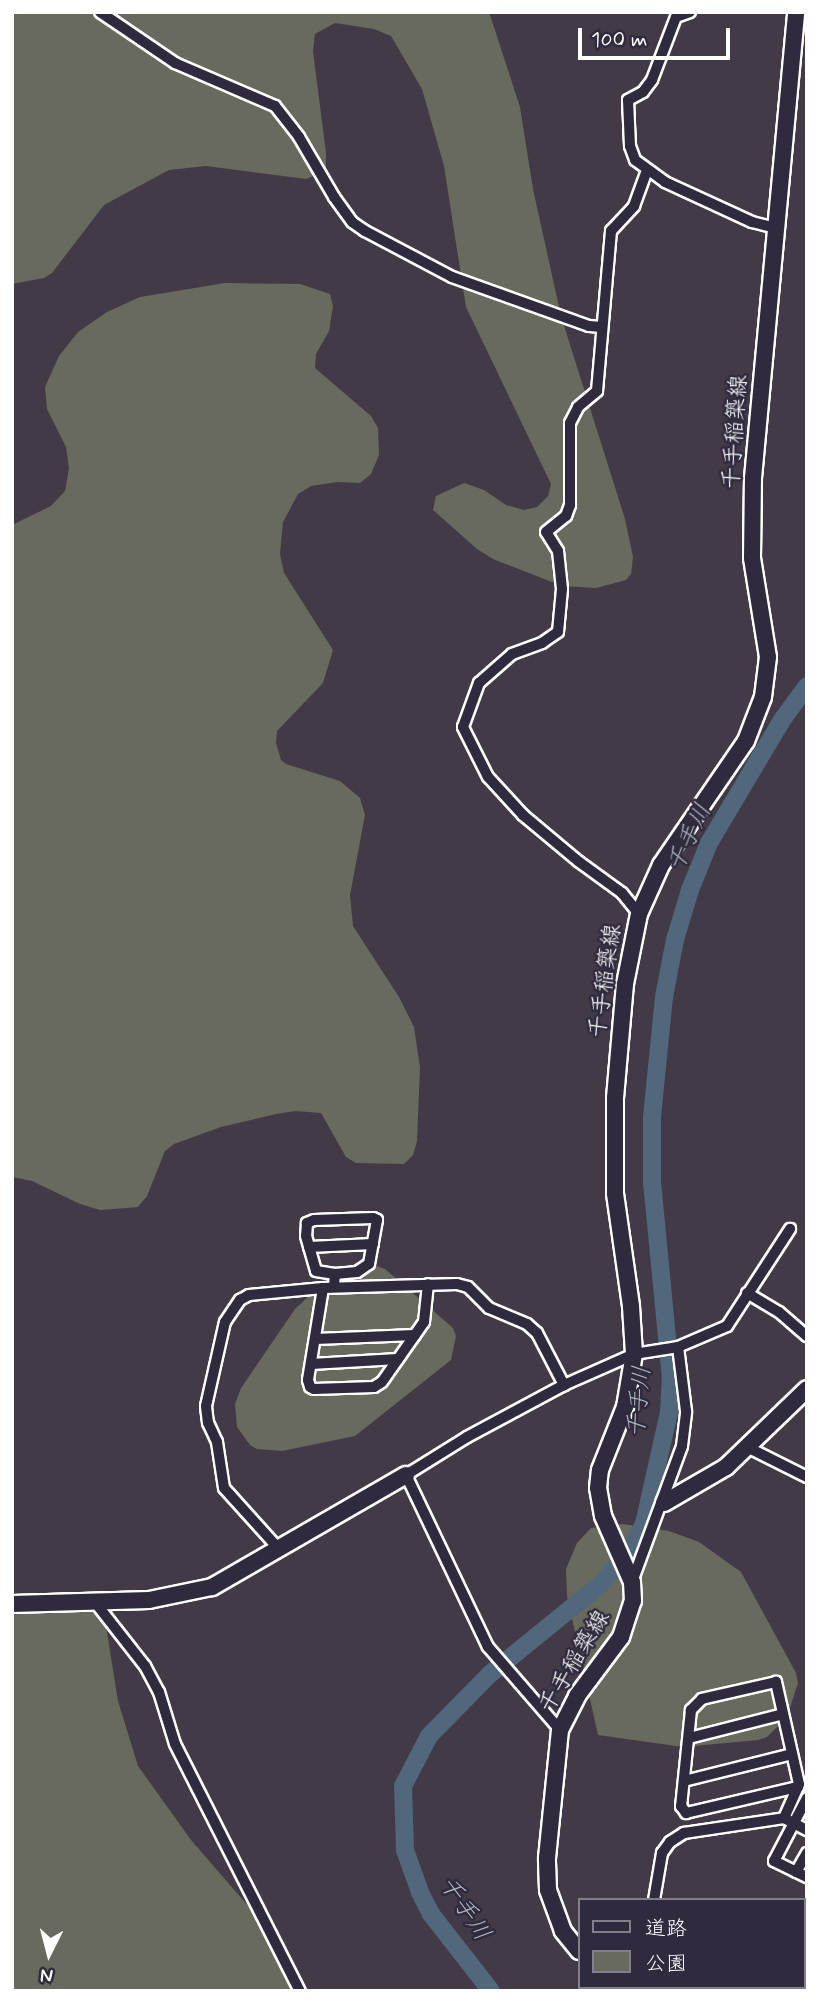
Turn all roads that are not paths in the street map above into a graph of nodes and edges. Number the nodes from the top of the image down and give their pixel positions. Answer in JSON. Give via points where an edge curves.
{"nodes":[{"id":1,"x":100,"y":12,"type":"edge"},
{"id":2,"x":690,"y":12,"type":"edge"},
{"id":3,"x":796,"y":12,"type":"edge"},
{"id":4,"x":647,"y":171,"type":"junction"},
{"id":5,"x":776,"y":228,"type":"junction"},
{"id":6,"x":602,"y":327,"type":"junction"},
{"id":7,"x":639,"y":914,"type":"junction"},
{"id":8,"x":790,"y":1229,"type":"dead end"},
{"id":9,"x":373,"y":1244,"type":"junction"},
{"id":10,"x":309,"y":1247,"type":"junction"},
{"id":11,"x":335,"y":1275,"type":"junction"},
{"id":12,"x":428,"y":1284,"type":"junction"},
{"id":13,"x":328,"y":1287,"type":"junction"},
{"id":14,"x":747,"y":1293,"type":"junction"},
{"id":15,"x":415,"y":1335,"type":"junction"},
{"id":16,"x":807,"y":1336,"type":"edge"},
{"id":17,"x":315,"y":1339,"type":"junction"},
{"id":18,"x":676,"y":1347,"type":"junction"},
{"id":19,"x":637,"y":1354,"type":"junction"},
{"id":20,"x":398,"y":1359,"type":"junction"},
{"id":21,"x":311,"y":1364,"type":"junction"},
{"id":22,"x":564,"y":1385,"type":"junction"},
{"id":23,"x":807,"y":1389,"type":"edge"},
{"id":24,"x":747,"y":1447,"type":"junction"},
{"id":25,"x":406,"y":1475,"type":"junction"},
{"id":26,"x":807,"y":1477,"type":"edge"},
{"id":27,"x":664,"y":1503,"type":"junction"},
{"id":28,"x":279,"y":1549,"type":"junction"},
{"id":29,"x":629,"y":1575,"type":"junction"},
{"id":30,"x":94,"y":1601,"type":"junction"},
{"id":31,"x":12,"y":1604,"type":"edge"},
{"id":32,"x":783,"y":1714,"type":"junction"},
{"id":33,"x":560,"y":1730,"type":"junction"},
{"id":34,"x":689,"y":1738,"type":"junction"},
{"id":35,"x":792,"y":1755,"type":"junction"},
{"id":36,"x":684,"y":1781,"type":"junction"},
{"id":37,"x":798,"y":1787,"type":"junction"},
{"id":38,"x":807,"y":1798,"type":"edge"},
{"id":39,"x":788,"y":1820,"type":"junction"},
{"id":40,"x":807,"y":1830,"type":"edge"},
{"id":41,"x":807,"y":1853,"type":"edge"},
{"id":42,"x":796,"y":1872,"type":"junction"},
{"id":43,"x":807,"y":1877,"type":"edge"},
{"id":44,"x":654,"y":1898,"type":"edge"},
{"id":45,"x":578,"y":1950,"type":"edge"},
{"id":46,"x":300,"y":1991,"type":"edge"}],
"edges":[{"from":1,"to":6,"type":"street","via":[[175,63],[275,106],[352,222],[365,231],[452,277]]},
{"from":2,"to":4,"type":"street","via":[[677,17],[652,80],[628,100],[630,146],[635,160]]},
{"from":3,"to":5,"type":"main road","name":"千手稲築線"},
{"from":4,"to":5,"type":"street","via":[[752,222]]},
{"from":4,"to":6,"type":"street","via":[[634,206],[611,231]]},
{"from":5,"to":7,"type":"main road","name":"千手稲築線","via":[[753,478],[752,558],[768,657],[763,697],[746,741],[661,865]]},
{"from":6,"to":7,"type":"street","via":[[597,391],[578,407],[570,423],[570,505],[566,516],[546,532],[558,551],[562,589],[558,632],[512,654],[479,682],[463,727],[488,777],[523,815],[622,893]]},
{"from":7,"to":19,"type":"main road","name":"千手稲築線","via":[[625,984],[615,1098],[615,1193]]},
{"from":8,"to":14,"type":"street"},
{"from":9,"to":10,"type":"street"},
{"from":9,"to":10,"type":"street","via":[[377,1220],[373,1218],[314,1220],[305,1228]]},
{"from":9,"to":11,"type":"street","via":[[365,1268]]},
{"from":10,"to":11,"type":"street","via":[[316,1271]]},
{"from":11,"to":13,"type":"street"},
{"from":12,"to":13,"type":"street"},
{"from":12,"to":15,"type":"street","via":[[424,1322]]},
{"from":12,"to":22,"type":"street","via":[[468,1287],[489,1308],[527,1324],[537,1333]]},
{"from":13,"to":17,"type":"street"},
{"from":13,"to":28,"type":"street","via":[[248,1295],[240,1300],[225,1322],[206,1406],[218,1442],[224,1488]]},
{"from":14,"to":16,"type":"street"},
{"from":14,"to":18,"type":"street","via":[[727,1326]]},
{"from":15,"to":17,"type":"street"},
{"from":15,"to":20,"type":"street"},
{"from":17,"to":21,"type":"street"},
{"from":18,"to":19,"type":"street"},
{"from":18,"to":27,"type":"street","via":[[685,1427]]},
{"from":19,"to":22,"type":"street"},
{"from":19,"to":29,"type":"main road","name":"千手稲築線","via":[[598,1488],[608,1529]]},
{"from":20,"to":21,"type":"street"},
{"from":20,"to":21,"type":"street","via":[[389,1375],[374,1387],[310,1388]]},
{"from":22,"to":25,"type":"street"},
{"from":23,"to":24,"type":"main road"},
{"from":24,"to":26,"type":"street"},
{"from":24,"to":27,"type":"main road","via":[[726,1467]]},
{"from":25,"to":28,"type":"main road"},
{"from":25,"to":33,"type":"street","via":[[493,1655]]},
{"from":27,"to":29,"type":"street"},
{"from":28,"to":30,"type":"main road","via":[[212,1587],[149,1600]]},
{"from":29,"to":33,"type":"main road","name":"千手稲築線","via":[[633,1601],[621,1637],[577,1696]]},
{"from":30,"to":31,"type":"main road"},
{"from":30,"to":46,"type":"street","via":[[145,1666],[159,1692],[175,1744]]},
{"from":32,"to":34,"type":"street"},
{"from":32,"to":34,"type":"street","via":[[776,1682],[702,1699],[691,1710]]},
{"from":32,"to":35,"type":"street"},
{"from":33,"to":45,"type":"main road","name":"千手稲築線","via":[[548,1890],[563,1931]]},
{"from":34,"to":36,"type":"street"},
{"from":35,"to":36,"type":"street"},
{"from":35,"to":37,"type":"street"},
{"from":36,"to":37,"type":"street","via":[[681,1806],[687,1813]]},
{"from":37,"to":39,"type":"street"},
{"from":38,"to":39,"type":"street"},
{"from":39,"to":40,"type":"street"},
{"from":39,"to":42,"type":"street","via":[[774,1861]]},
{"from":39,"to":44,"type":"street","via":[[702,1828],[670,1842],[662,1853]]},
{"from":41,"to":42,"type":"street"},
{"from":42,"to":43,"type":"street"}]}
